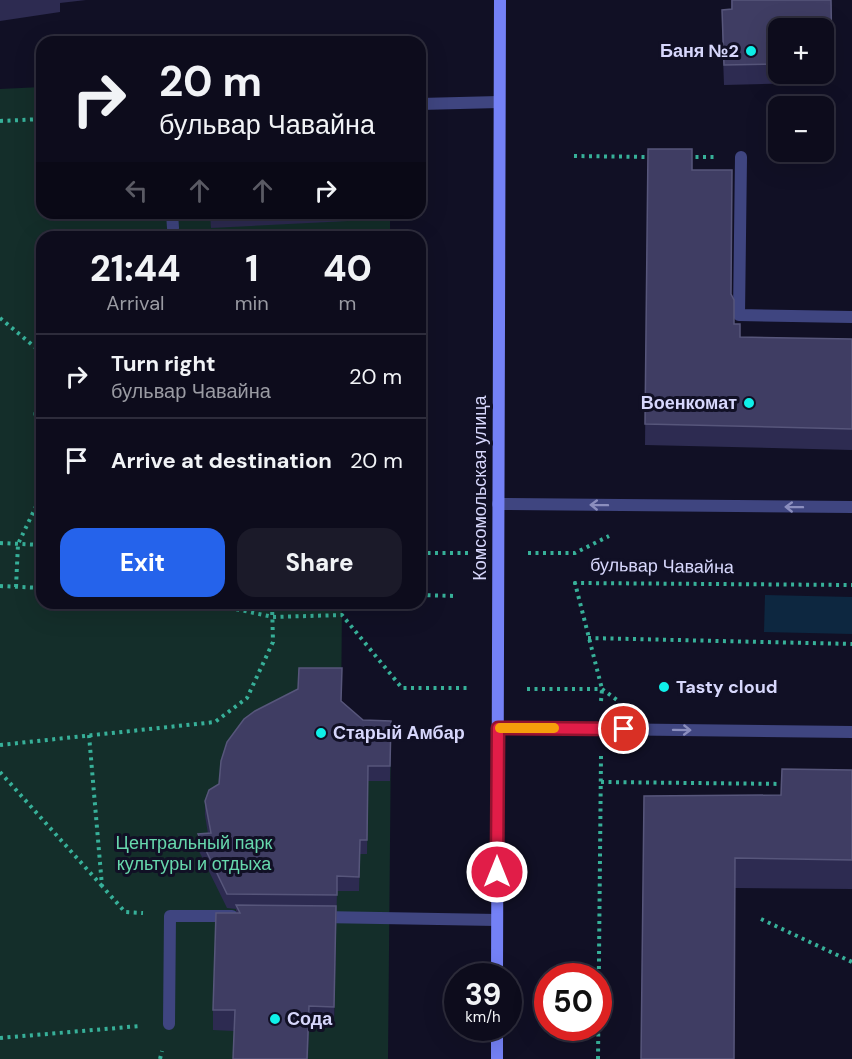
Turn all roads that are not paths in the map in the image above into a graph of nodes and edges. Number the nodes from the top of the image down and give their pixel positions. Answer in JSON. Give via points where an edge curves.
{"nodes":[{"id":1,"x":500,"y":0,"type":"edge"},
{"id":2,"x":499,"y":102,"type":"junction"},
{"id":3,"x":426,"y":104,"type":"edge"},
{"id":4,"x":741,"y":157,"type":"road end"},
{"id":5,"x":172,"y":219,"type":"edge"},
{"id":6,"x":173,"y":228,"type":"dead end"},
{"id":7,"x":852,"y":317,"type":"edge"},
{"id":8,"x":498,"y":504,"type":"junction"},
{"id":9,"x":852,"y":507,"type":"edge"},
{"id":10,"x":498,"y":728,"type":"junction"},
{"id":11,"x":852,"y":732,"type":"edge"},
{"id":12,"x":241,"y":916,"type":"edge"},
{"id":13,"x":312,"y":917,"type":"edge"},
{"id":14,"x":497,"y":920,"type":"junction"},
{"id":15,"x":497,"y":963,"type":"edge"},
{"id":16,"x":169,"y":1024,"type":"road end"},
{"id":17,"x":497,"y":1041,"type":"edge"},
{"id":18,"x":497,"y":1059,"type":"edge"}],
"edges":[{"from":1,"to":2,"type":"main road","name":"Комсомольская улица"},
{"from":2,"to":3,"type":"street"},
{"from":2,"to":8,"type":"main road","name":"Комсомольская улица"},
{"from":4,"to":7,"type":"street","via":[[739,315]]},
{"from":5,"to":6,"type":"street"},
{"from":9,"to":8,"type":"street","one_way":true},
{"from":8,"to":10,"type":"main road","name":"Комсомольская улица"},
{"from":10,"to":11,"type":"street","one_way":true},
{"from":10,"to":14,"type":"main road","name":"Комсомольская улица"},
{"from":12,"to":16,"type":"street","via":[[170,916]]},
{"from":13,"to":14,"type":"street"},
{"from":14,"to":15,"type":"main road","name":"Комсомольская улица"},
{"from":17,"to":18,"type":"main road"}]}
